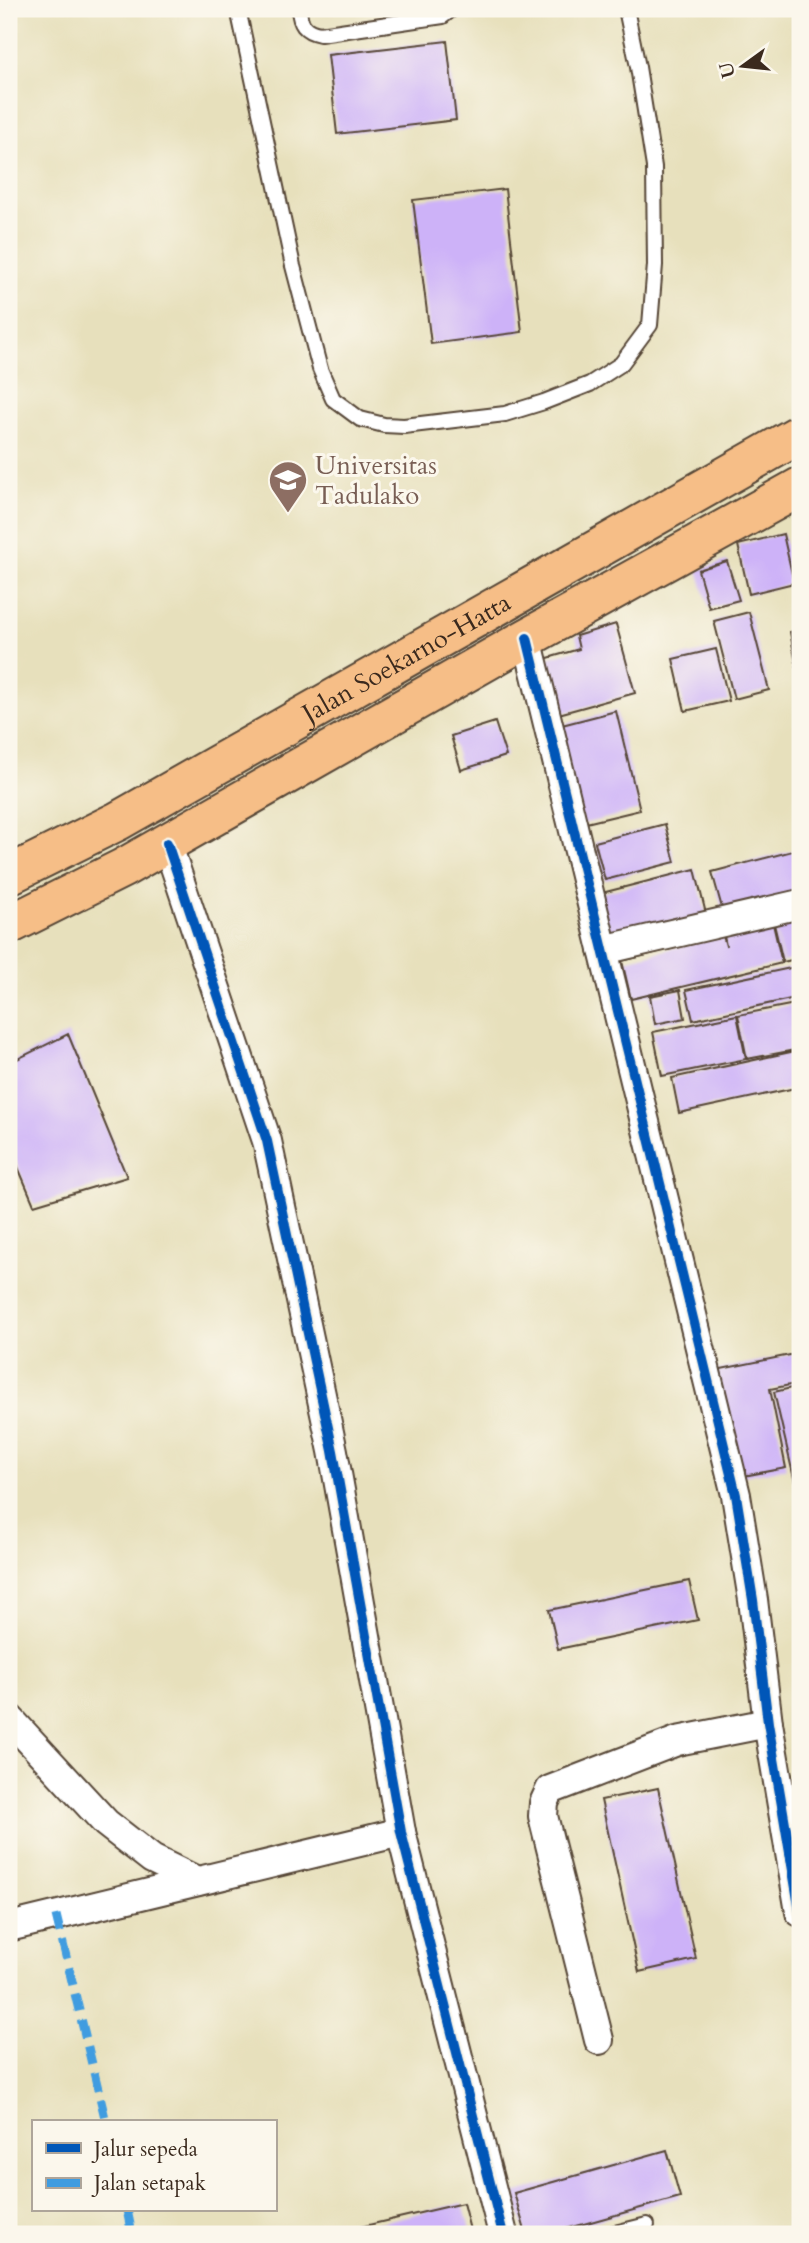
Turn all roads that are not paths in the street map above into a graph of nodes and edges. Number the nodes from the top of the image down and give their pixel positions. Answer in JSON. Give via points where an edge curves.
{"nodes":[{"id":1,"x":238,"y":9,"type":"edge"},
{"id":2,"x":299,"y":9,"type":"edge"},
{"id":3,"x":452,"y":9,"type":"edge"},
{"id":4,"x":626,"y":9,"type":"edge"},
{"id":5,"x":800,"y":434,"type":"edge"},
{"id":6,"x":800,"y":487,"type":"edge"},
{"id":7,"x":527,"y":638,"type":"junction"},
{"id":8,"x":167,"y":843,"type":"junction"},
{"id":9,"x":9,"y":875,"type":"edge"},
{"id":10,"x":800,"y":905,"type":"edge"},
{"id":11,"x":9,"y":925,"type":"edge"},
{"id":12,"x":603,"y":950,"type":"junction"},
{"id":13,"x":9,"y":1718,"type":"edge"},
{"id":14,"x":768,"y":1723,"type":"junction"},
{"id":15,"x":401,"y":1832,"type":"junction"},
{"id":16,"x":197,"y":1881,"type":"junction"},
{"id":17,"x":800,"y":1912,"type":"edge"},
{"id":18,"x":9,"y":1927,"type":"edge"},
{"id":19,"x":599,"y":2040,"type":"dead end"},
{"id":20,"x":647,"y":2225,"type":"dead end"},
{"id":21,"x":503,"y":2234,"type":"edge"},
{"id":22,"x":611,"y":2234,"type":"edge"}],
"edges":[{"from":1,"to":4,"type":"lane","via":[[320,369],[333,399],[360,419],[404,426],[505,414],[590,384],[621,364],[650,325],[654,167]]},
{"from":2,"to":3,"type":"lane","via":[[300,23],[309,32],[320,34],[443,16]]},
{"from":5,"to":9,"type":"main road","name":"Jalan Soekarno-Hatta","via":[[118,821]]},
{"from":6,"to":7,"type":"main road","name":"Jalan Soekarno-Hatta"},
{"from":7,"to":8,"type":"main road","name":"Jalan Soekarno-Hatta"},
{"from":7,"to":12,"type":"street"},
{"from":8,"to":11,"type":"main road","name":"Jalan Soekarno-Hatta"},
{"from":8,"to":15,"type":"street","via":[[267,1141],[333,1451]]},
{"from":10,"to":12,"type":"street"},
{"from":12,"to":14,"type":"street","via":[[736,1496]]},
{"from":13,"to":16,"type":"street","via":[[106,1823],[152,1859]]},
{"from":14,"to":17,"type":"street"},
{"from":14,"to":19,"type":"street","via":[[677,1741],[550,1790],[543,1816]]},
{"from":15,"to":16,"type":"street"},
{"from":15,"to":21,"type":"street"},
{"from":16,"to":18,"type":"street"},
{"from":20,"to":22,"type":"lane"}]}
